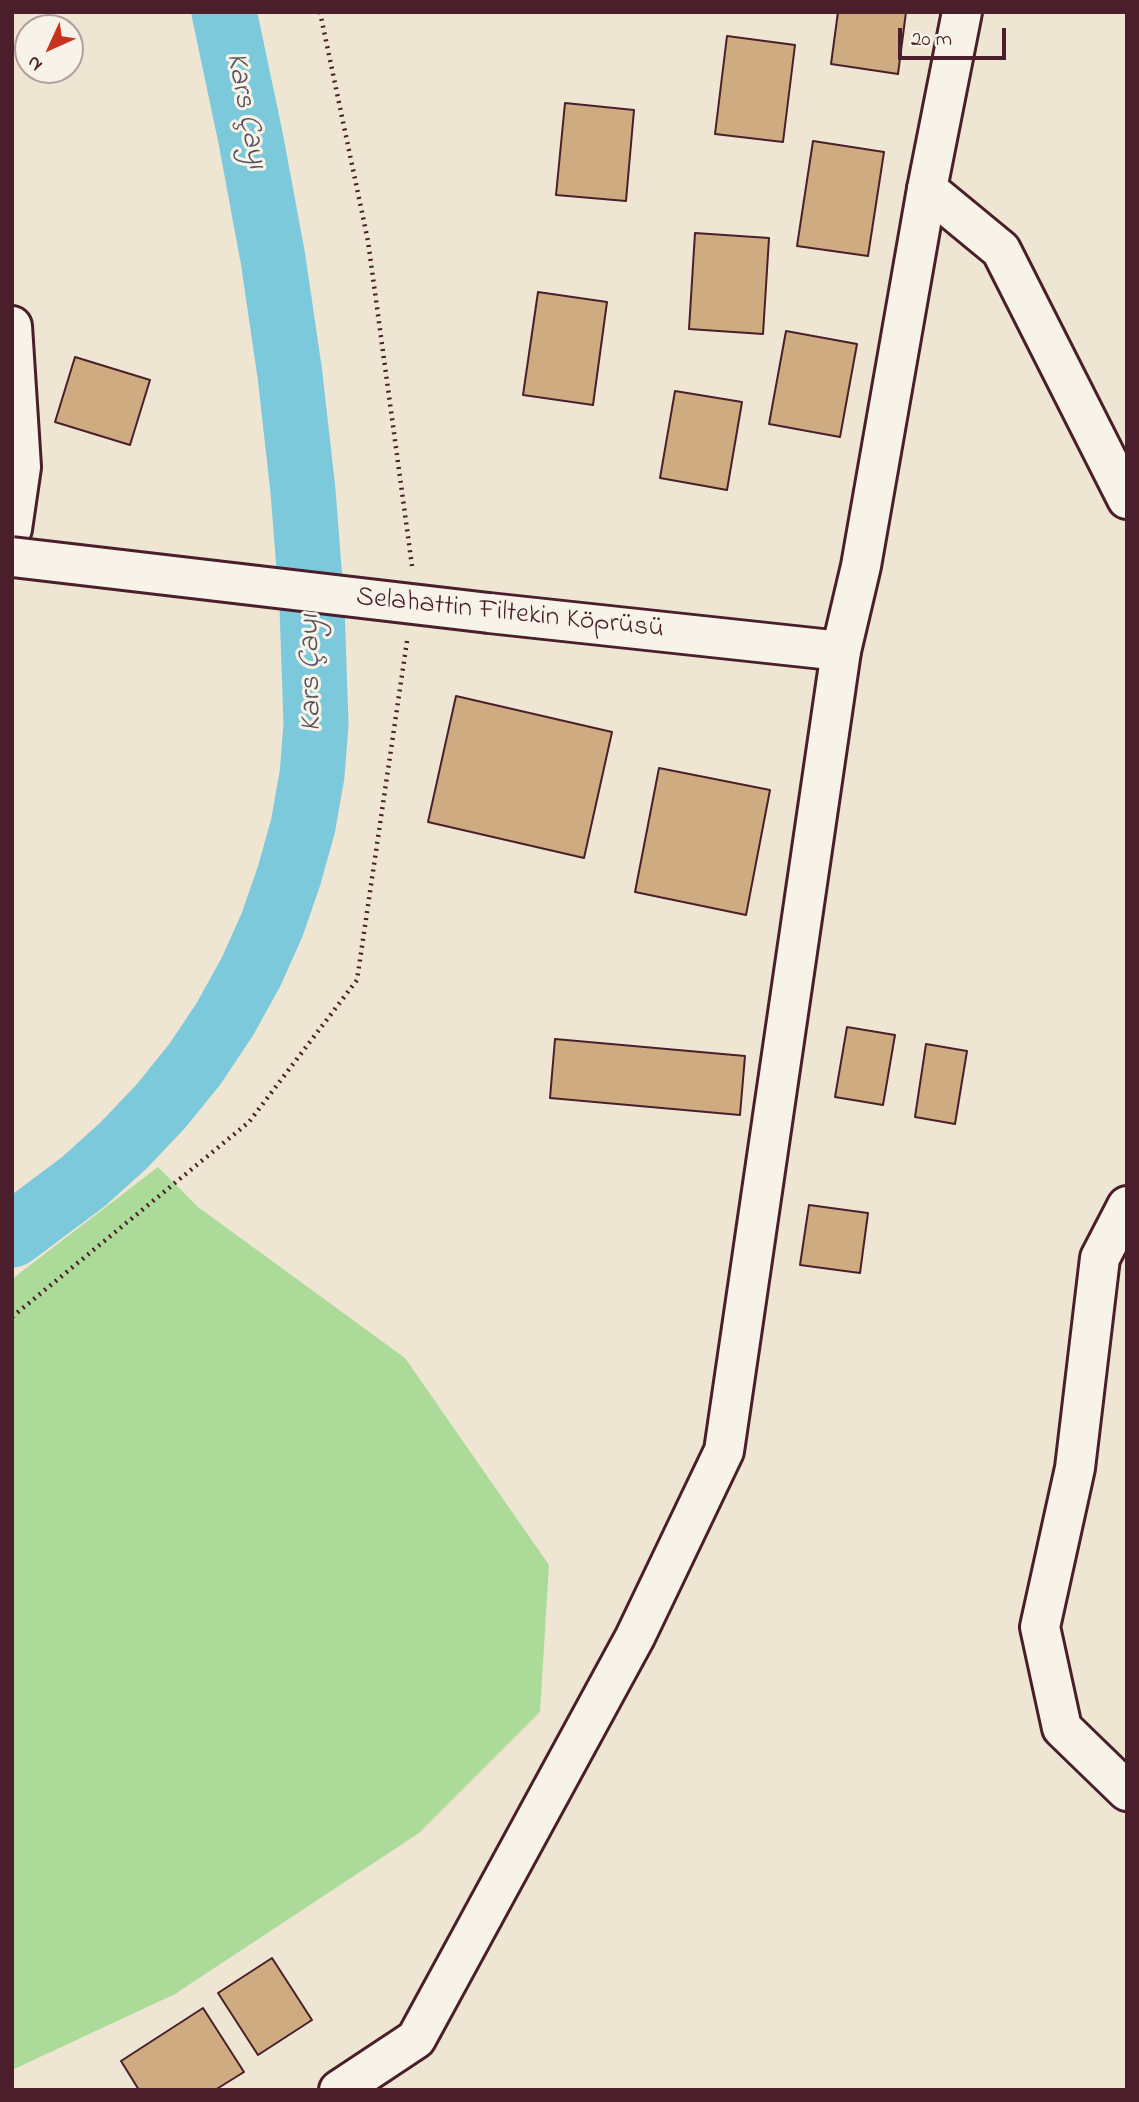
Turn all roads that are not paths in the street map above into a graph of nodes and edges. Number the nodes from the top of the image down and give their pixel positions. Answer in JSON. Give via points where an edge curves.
{"nodes":[{"id":1,"x":962,"y":12,"type":"edge"},
{"id":2,"x":927,"y":189,"type":"junction"},
{"id":3,"x":12,"y":326,"type":"edge"},
{"id":4,"x":1127,"y":499,"type":"edge"},
{"id":5,"x":12,"y":530,"type":"edge"},
{"id":6,"x":12,"y":557,"type":"edge"},
{"id":7,"x":841,"y":651,"type":"junction"},
{"id":8,"x":1127,"y":1206,"type":"edge"},
{"id":9,"x":1127,"y":1791,"type":"edge"},
{"id":10,"x":339,"y":2090,"type":"edge"}],
"edges":[{"from":1,"to":2,"type":"street"},
{"from":2,"to":4,"type":"street","via":[[1001,250]]},
{"from":2,"to":7,"type":"street","via":[[861,566]]},
{"from":3,"to":5,"type":"street","via":[[21,467]]},
{"from":6,"to":7,"type":"street","name":"Selahattin Filtekin Köprüsü","bridge":true},
{"from":7,"to":10,"type":"street","via":[[724,1451],[635,1637],[416,2039]]},
{"from":8,"to":9,"type":"street","via":[[1100,1258],[1075,1468],[1040,1627],[1062,1728]]}]}
